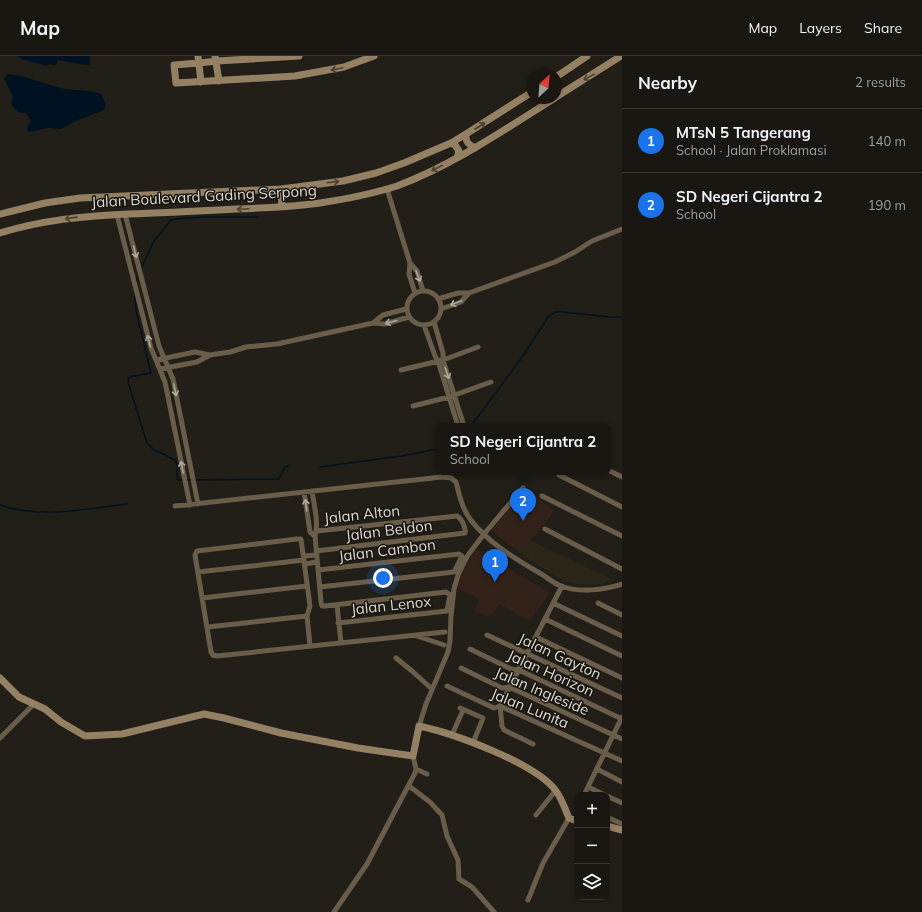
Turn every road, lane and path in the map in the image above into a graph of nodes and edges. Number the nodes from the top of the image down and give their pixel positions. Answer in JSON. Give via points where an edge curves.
{"nodes":[{"id":1,"x":299,"y":56,"type":"edge"},
{"id":2,"x":583,"y":56,"type":"edge"},
{"id":3,"x":587,"y":56,"type":"edge"},
{"id":4,"x":621,"y":56,"type":"edge"},
{"id":5,"x":369,"y":57,"type":"edge"},
{"id":6,"x":216,"y":58,"type":"edge"},
{"id":7,"x":198,"y":60,"type":"edge"},
{"id":8,"x":575,"y":64,"type":"junction"},
{"id":9,"x":562,"y":73,"type":"edge"},
{"id":10,"x":219,"y":81,"type":"junction"},
{"id":11,"x":202,"y":82,"type":"junction"},
{"id":12,"x":562,"y":94,"type":"edge"},
{"id":13,"x":526,"y":96,"type":"edge"},
{"id":14,"x":545,"y":104,"type":"edge"},
{"id":15,"x":466,"y":134,"type":"junction"},
{"id":16,"x":451,"y":143,"type":"junction"},
{"id":17,"x":475,"y":148,"type":"junction"},
{"id":18,"x":458,"y":158,"type":"junction"},
{"id":19,"x":281,"y":189,"type":"junction"},
{"id":20,"x":387,"y":189,"type":"junction"},
{"id":21,"x":282,"y":207,"type":"junction"},
{"id":22,"x":0,"y":214,"type":"edge"},
{"id":23,"x":125,"y":214,"type":"junction"},
{"id":24,"x":117,"y":215,"type":"junction"},
{"id":25,"x":622,"y":229,"type":"edge"},
{"id":26,"x":0,"y":234,"type":"edge"},
{"id":27,"x":410,"y":263,"type":"junction"},
{"id":28,"x":423,"y":291,"type":"junction"},
{"id":29,"x":415,"y":293,"type":"junction"},
{"id":30,"x":469,"y":293,"type":"junction"},
{"id":31,"x":438,"y":299,"type":"junction"},
{"id":32,"x":441,"y":308,"type":"junction"},
{"id":33,"x":406,"y":309,"type":"junction"},
{"id":34,"x":409,"y":317,"type":"junction"},
{"id":35,"x":434,"y":322,"type":"junction"},
{"id":36,"x":372,"y":323,"type":"junction"},
{"id":37,"x":424,"y":325,"type":"junction"},
{"id":38,"x":478,"y":347,"type":"dead end"},
{"id":39,"x":210,"y":355,"type":"junction"},
{"id":40,"x":164,"y":358,"type":"junction"},
{"id":41,"x":156,"y":360,"type":"junction"},
{"id":42,"x":440,"y":360,"type":"junction"},
{"id":43,"x":168,"y":367,"type":"junction"},
{"id":44,"x":160,"y":369,"type":"junction"},
{"id":45,"x":401,"y":370,"type":"dead end"},
{"id":46,"x":490,"y":382,"type":"dead end"},
{"id":47,"x":452,"y":396,"type":"junction"},
{"id":48,"x":413,"y":406,"type":"dead end"},
{"id":49,"x":457,"y":423,"type":"edge"},
{"id":50,"x":463,"y":423,"type":"edge"},
{"id":51,"x":611,"y":472,"type":"edge"},
{"id":52,"x":561,"y":475,"type":"edge"},
{"id":53,"x":622,"y":477,"type":"edge"},
{"id":54,"x":523,"y":488,"type":"dead end"},
{"id":55,"x":304,"y":492,"type":"junction"},
{"id":56,"x":312,"y":492,"type":"junction"},
{"id":57,"x":542,"y":496,"type":"dead end"},
{"id":58,"x":198,"y":504,"type":"junction"},
{"id":59,"x":190,"y":505,"type":"junction"},
{"id":60,"x":175,"y":506,"type":"dead end"},
{"id":61,"x":622,"y":506,"type":"edge"},
{"id":62,"x":544,"y":529,"type":"dead end"},
{"id":63,"x":316,"y":533,"type":"junction"},
{"id":64,"x":465,"y":533,"type":"joint"},
{"id":65,"x":484,"y":534,"type":"junction"},
{"id":66,"x":622,"y":536,"type":"edge"},
{"id":67,"x":316,"y":553,"type":"junction"},
{"id":68,"x":304,"y":560,"type":"junction"},
{"id":69,"x":317,"y":562,"type":"junction"},
{"id":70,"x":621,"y":568,"type":"edge"},
{"id":71,"x":318,"y":570,"type":"junction"},
{"id":72,"x":198,"y":572,"type":"junction"},
{"id":73,"x":622,"y":584,"type":"edge"},
{"id":74,"x":307,"y":586,"type":"junction"},
{"id":75,"x":562,"y":586,"type":"junction"},
{"id":76,"x":320,"y":587,"type":"junction"},
{"id":77,"x":202,"y":598,"type":"junction"},
{"id":78,"x":553,"y":603,"type":"junction"},
{"id":79,"x":598,"y":603,"type":"dead end"},
{"id":80,"x":337,"y":605,"type":"junction"},
{"id":81,"x":622,"y":614,"type":"edge"},
{"id":82,"x":307,"y":616,"type":"junction"},
{"id":83,"x":545,"y":619,"type":"junction"},
{"id":84,"x":338,"y":623,"type":"junction"},
{"id":85,"x":208,"y":627,"type":"junction"},
{"id":86,"x":445,"y":632,"type":"dead end"},
{"id":87,"x":414,"y":635,"type":"junction"},
{"id":88,"x":487,"y":635,"type":"dead end"},
{"id":89,"x":622,"y":636,"type":"edge"},
{"id":90,"x":536,"y":637,"type":"junction"},
{"id":91,"x":340,"y":643,"type":"junction"},
{"id":92,"x":444,"y":645,"type":"dead end"},
{"id":93,"x":310,"y":646,"type":"junction"},
{"id":94,"x":470,"y":649,"type":"dead end"},
{"id":95,"x":528,"y":653,"type":"junction"},
{"id":96,"x":622,"y":656,"type":"edge"},
{"id":97,"x":396,"y":658,"type":"dead end"},
{"id":98,"x":461,"y":668,"type":"dead end"},
{"id":99,"x":518,"y":670,"type":"junction"},
{"id":100,"x":0,"y":678,"type":"edge"},
{"id":101,"x":622,"y":678,"type":"edge"},
{"id":102,"x":447,"y":686,"type":"dead end"},
{"id":103,"x":510,"y":687,"type":"junction"},
{"id":104,"x":432,"y":689,"type":"junction"},
{"id":105,"x":622,"y":698,"type":"edge"},
{"id":106,"x":33,"y":705,"type":"junction"},
{"id":107,"x":500,"y":706,"type":"junction"},
{"id":108,"x":622,"y":718,"type":"edge"},
{"id":109,"x":419,"y":726,"type":"junction"},
{"id":110,"x":452,"y":735,"type":"junction"},
{"id":111,"x":613,"y":735,"type":"junction"},
{"id":112,"x":0,"y":738,"type":"edge"},
{"id":113,"x":622,"y":739,"type":"edge"},
{"id":114,"x":473,"y":743,"type":"junction"},
{"id":115,"x":533,"y":744,"type":"dead end"},
{"id":116,"x":604,"y":753,"type":"junction"},
{"id":117,"x":413,"y":756,"type":"junction"},
{"id":118,"x":622,"y":761,"type":"edge"},
{"id":119,"x":416,"y":769,"type":"junction"},
{"id":120,"x":597,"y":769,"type":"junction"},
{"id":121,"x":427,"y":774,"type":"dead end"},
{"id":122,"x":622,"y":782,"type":"edge"},
{"id":123,"x":409,"y":786,"type":"junction"},
{"id":124,"x":588,"y":787,"type":"junction"},
{"id":125,"x":556,"y":790,"type":"junction"},
{"id":126,"x":586,"y":792,"type":"edge"},
{"id":127,"x":599,"y":792,"type":"edge"},
{"id":128,"x":610,"y":797,"type":"edge"},
{"id":129,"x":622,"y":803,"type":"edge"},
{"id":130,"x":536,"y":815,"type":"dead end"},
{"id":131,"x":569,"y":818,"type":"junction"},
{"id":132,"x":610,"y":818,"type":"edge"},
{"id":133,"x":574,"y":820,"type":"edge"},
{"id":134,"x":622,"y":824,"type":"edge"},
{"id":135,"x":610,"y":827,"type":"edge"},
{"id":136,"x":622,"y":830,"type":"edge"},
{"id":137,"x":528,"y":900,"type":"dead end"},
{"id":138,"x":334,"y":912,"type":"edge"},
{"id":139,"x":494,"y":912,"type":"edge"}],
"edges":[{"from":1,"to":6,"type":"main road"},
{"from":2,"to":8,"type":"main road"},
{"from":3,"to":8,"type":"main road"},
{"from":4,"to":12,"type":"main road","name":"Jalan Boulevard Gading Serpong","one_way":true},
{"from":5,"to":10,"type":"main road","one_way":true,"via":[[344,67],[318,73]]},
{"from":6,"to":7,"type":"main road"},
{"from":6,"to":10,"type":"main road"},
{"from":7,"to":11,"type":"main road"},
{"from":7,"to":11,"type":"main road","via":[[174,64],[176,83]]},
{"from":8,"to":9,"type":"main road"},
{"from":10,"to":11,"type":"main road"},
{"from":15,"to":13,"type":"main road","name":"Jalan Boulevard Gading Serpong","one_way":true},
{"from":14,"to":17,"type":"main road","name":"Jalan Boulevard Gading Serpong"},
{"from":15,"to":16,"type":"main road","name":"Jalan Boulevard Gading Serpong"},
{"from":15,"to":17,"type":"main road","via":[[466,142]]},
{"from":16,"to":18,"type":"main road","via":[[455,144],[459,151]]},
{"from":19,"to":16,"type":"main road","name":"Jalan Boulevard Gading Serpong","one_way":true,"via":[[343,181],[376,173]]},
{"from":17,"to":18,"type":"main road","name":"Jalan Boulevard Gading Serpong"},
{"from":18,"to":20,"type":"main road","name":"Jalan Boulevard Gading Serpong","one_way":true},
{"from":19,"to":21,"type":"main road"},
{"from":19,"to":22,"type":"main road","name":"Jalan Boulevard Gading Serpong","via":[[80,198]]},
{"from":20,"to":21,"type":"main road","name":"Jalan Boulevard Gading Serpong","via":[[319,203]]},
{"from":20,"to":27,"type":"street"},
{"from":21,"to":23,"type":"main road","name":"Jalan Boulevard Gading Serpong","one_way":true},
{"from":23,"to":24,"type":"main road","name":"Jalan Boulevard Gading Serpong"},
{"from":23,"to":40,"type":"street","one_way":true},
{"from":24,"to":26,"type":"main road","name":"Jalan Boulevard Gading Serpong","one_way":true,"via":[[82,216],[48,221]]},
{"from":41,"to":24,"type":"street","one_way":true},
{"from":25,"to":30,"type":"street","via":[[592,241],[555,262]]},
{"from":27,"to":28,"type":"street","one_way":true,"via":[[417,271]]},
{"from":27,"to":29,"type":"street","via":[[409,274]]},
{"from":28,"to":29,"type":"street"},
{"from":28,"to":31,"type":"street","via":[[433,293]]},
{"from":29,"to":33,"type":"street","via":[[408,300]]},
{"from":30,"to":31,"type":"street","via":[[458,293]]},
{"from":30,"to":32,"type":"street","one_way":true,"via":[[461,302]]},
{"from":31,"to":32,"type":"street"},
{"from":32,"to":35,"type":"street"},
{"from":33,"to":34,"type":"street"},
{"from":33,"to":36,"type":"street","via":[[383,316]]},
{"from":34,"to":36,"type":"street","one_way":true,"via":[[385,324]]},
{"from":34,"to":37,"type":"street","via":[[414,322]]},
{"from":35,"to":37,"type":"street"},
{"from":35,"to":42,"type":"street","via":[[443,353]]},
{"from":36,"to":39,"type":"street","via":[[309,338],[261,344]]},
{"from":37,"to":42,"type":"street","via":[[435,356]]},
{"from":38,"to":42,"type":"street"},
{"from":39,"to":40,"type":"street","via":[[196,352]]},
{"from":39,"to":43,"type":"street","via":[[197,362]]},
{"from":40,"to":41,"type":"street"},
{"from":40,"to":43,"type":"street"},
{"from":41,"to":44,"type":"street"},
{"from":42,"to":45,"type":"street"},
{"from":42,"to":47,"type":"street"},
{"from":43,"to":44,"type":"street"},
{"from":43,"to":58,"type":"street","one_way":true,"via":[[173,379]]},
{"from":59,"to":44,"type":"street","one_way":true,"via":[[165,382]]},
{"from":46,"to":47,"type":"street"},
{"from":47,"to":48,"type":"street"},
{"from":47,"to":49,"type":"street"},
{"from":47,"to":50,"type":"street"},
{"from":51,"to":53,"type":"street"},
{"from":52,"to":61,"type":"street"},
{"from":54,"to":65,"type":"street"},
{"from":55,"to":56,"type":"street"},
{"from":55,"to":58,"type":"street"},
{"from":63,"to":55,"type":"street","one_way":true,"via":[[310,532]]},
{"from":56,"to":63,"type":"street"},
{"from":56,"to":65,"type":"street","via":[[451,478],[456,482],[462,503],[470,518]]},
{"from":57,"to":66,"type":"street"},
{"from":58,"to":59,"type":"street"},
{"from":59,"to":60,"type":"street"},
{"from":62,"to":70,"type":"street"},
{"from":63,"to":64,"type":"street","name":"Jalan Alton","via":[[457,516]]},
{"from":63,"to":67,"type":"street"},
{"from":64,"to":67,"type":"street","name":"Jalan Beldon"},
{"from":65,"to":75,"type":"street","via":[[526,565]]},
{"from":65,"to":104,"type":"street","via":[[468,555],[458,575],[454,589],[448,652]]},
{"from":67,"to":68,"type":"street","name":"Jalan Beldon"},
{"from":67,"to":69,"type":"street"},
{"from":68,"to":69,"type":"street"},
{"from":68,"to":72,"type":"street"},
{"from":68,"to":72,"type":"street","via":[[302,540],[297,539],[199,550],[195,554]]},
{"from":68,"to":74,"type":"street"},
{"from":69,"to":71,"type":"street"},
{"from":71,"to":76,"type":"street"},
{"from":71,"to":76,"type":"street","name":"Jalan Cambon","via":[[459,554],[462,556],[454,572]]},
{"from":72,"to":77,"type":"street"},
{"from":73,"to":75,"type":"street","via":[[610,588],[585,590]]},
{"from":74,"to":77,"type":"street"},
{"from":74,"to":82,"type":"street","via":[[310,606]]},
{"from":75,"to":78,"type":"street"},
{"from":76,"to":80,"type":"street","via":[[322,606]]},
{"from":77,"to":85,"type":"street"},
{"from":78,"to":83,"type":"street"},
{"from":78,"to":89,"type":"street"},
{"from":79,"to":81,"type":"street"},
{"from":80,"to":84,"type":"street"},
{"from":80,"to":84,"type":"street","name":"Jalan Lenox","via":[[446,592],[450,595],[447,611]]},
{"from":82,"to":85,"type":"street"},
{"from":82,"to":93,"type":"street"},
{"from":83,"to":90,"type":"street"},
{"from":83,"to":96,"type":"street"},
{"from":84,"to":91,"type":"street"},
{"from":85,"to":93,"type":"street","via":[[211,652],[217,656]]},
{"from":86,"to":87,"type":"street"},
{"from":87,"to":91,"type":"street"},
{"from":87,"to":92,"type":"street"},
{"from":88,"to":95,"type":"street","name":"Jalan Gayton"},
{"from":90,"to":95,"type":"street"},
{"from":90,"to":101,"type":"street"},
{"from":91,"to":93,"type":"street"},
{"from":94,"to":99,"type":"street","name":"Jalan Horizon"},
{"from":95,"to":99,"type":"street"},
{"from":95,"to":105,"type":"street","name":"Jalan Gayton"},
{"from":97,"to":104,"type":"street"},
{"from":98,"to":103,"type":"street","name":"Jalan Ingleside","via":[[502,688]]},
{"from":99,"to":103,"type":"street"},
{"from":99,"to":108,"type":"street","name":"Jalan Horizon"},
{"from":100,"to":106,"type":"main road","via":[[19,697]]},
{"from":102,"to":107,"type":"street","name":"Jalan Lunita","via":[[494,708]]},
{"from":103,"to":107,"type":"street"},
{"from":103,"to":111,"type":"street","name":"Jalan Ingleside"},
{"from":104,"to":109,"type":"street"},
{"from":106,"to":112,"type":"street"},
{"from":106,"to":117,"type":"main road","via":[[45,709],[85,736],[122,734],[204,714],[281,733]]},
{"from":107,"to":115,"type":"street","via":[[504,730]]},
{"from":107,"to":116,"type":"street","name":"Jalan Lunita"},
{"from":108,"to":111,"type":"street"},
{"from":109,"to":110,"type":"main road"},
{"from":109,"to":117,"type":"main road"},
{"from":110,"to":114,"type":"main road"},
{"from":110,"to":114,"type":"street","via":[[461,709],[483,718]]},
{"from":111,"to":113,"type":"street","name":"Jalan Ingleside"},
{"from":111,"to":116,"type":"street"},
{"from":114,"to":125,"type":"main road","via":[[516,762]]},
{"from":116,"to":118,"type":"street","name":"Jalan Lunita"},
{"from":116,"to":120,"type":"street"},
{"from":117,"to":119,"type":"street"},
{"from":119,"to":121,"type":"street"},
{"from":119,"to":123,"type":"street"},
{"from":120,"to":122,"type":"street"},
{"from":120,"to":124,"type":"street"},
{"from":123,"to":138,"type":"street","via":[[367,864]]},
{"from":123,"to":139,"type":"street","via":[[442,815],[447,836],[458,860],[460,879]]},
{"from":124,"to":126,"type":"street"},
{"from":124,"to":127,"type":"street"},
{"from":125,"to":130,"type":"street"},
{"from":125,"to":131,"type":"main road"},
{"from":128,"to":129,"type":"street"},
{"from":131,"to":133,"type":"main road"},
{"from":131,"to":137,"type":"street","via":[[543,863]]},
{"from":132,"to":134,"type":"street"},
{"from":135,"to":136,"type":"main road"}]}
